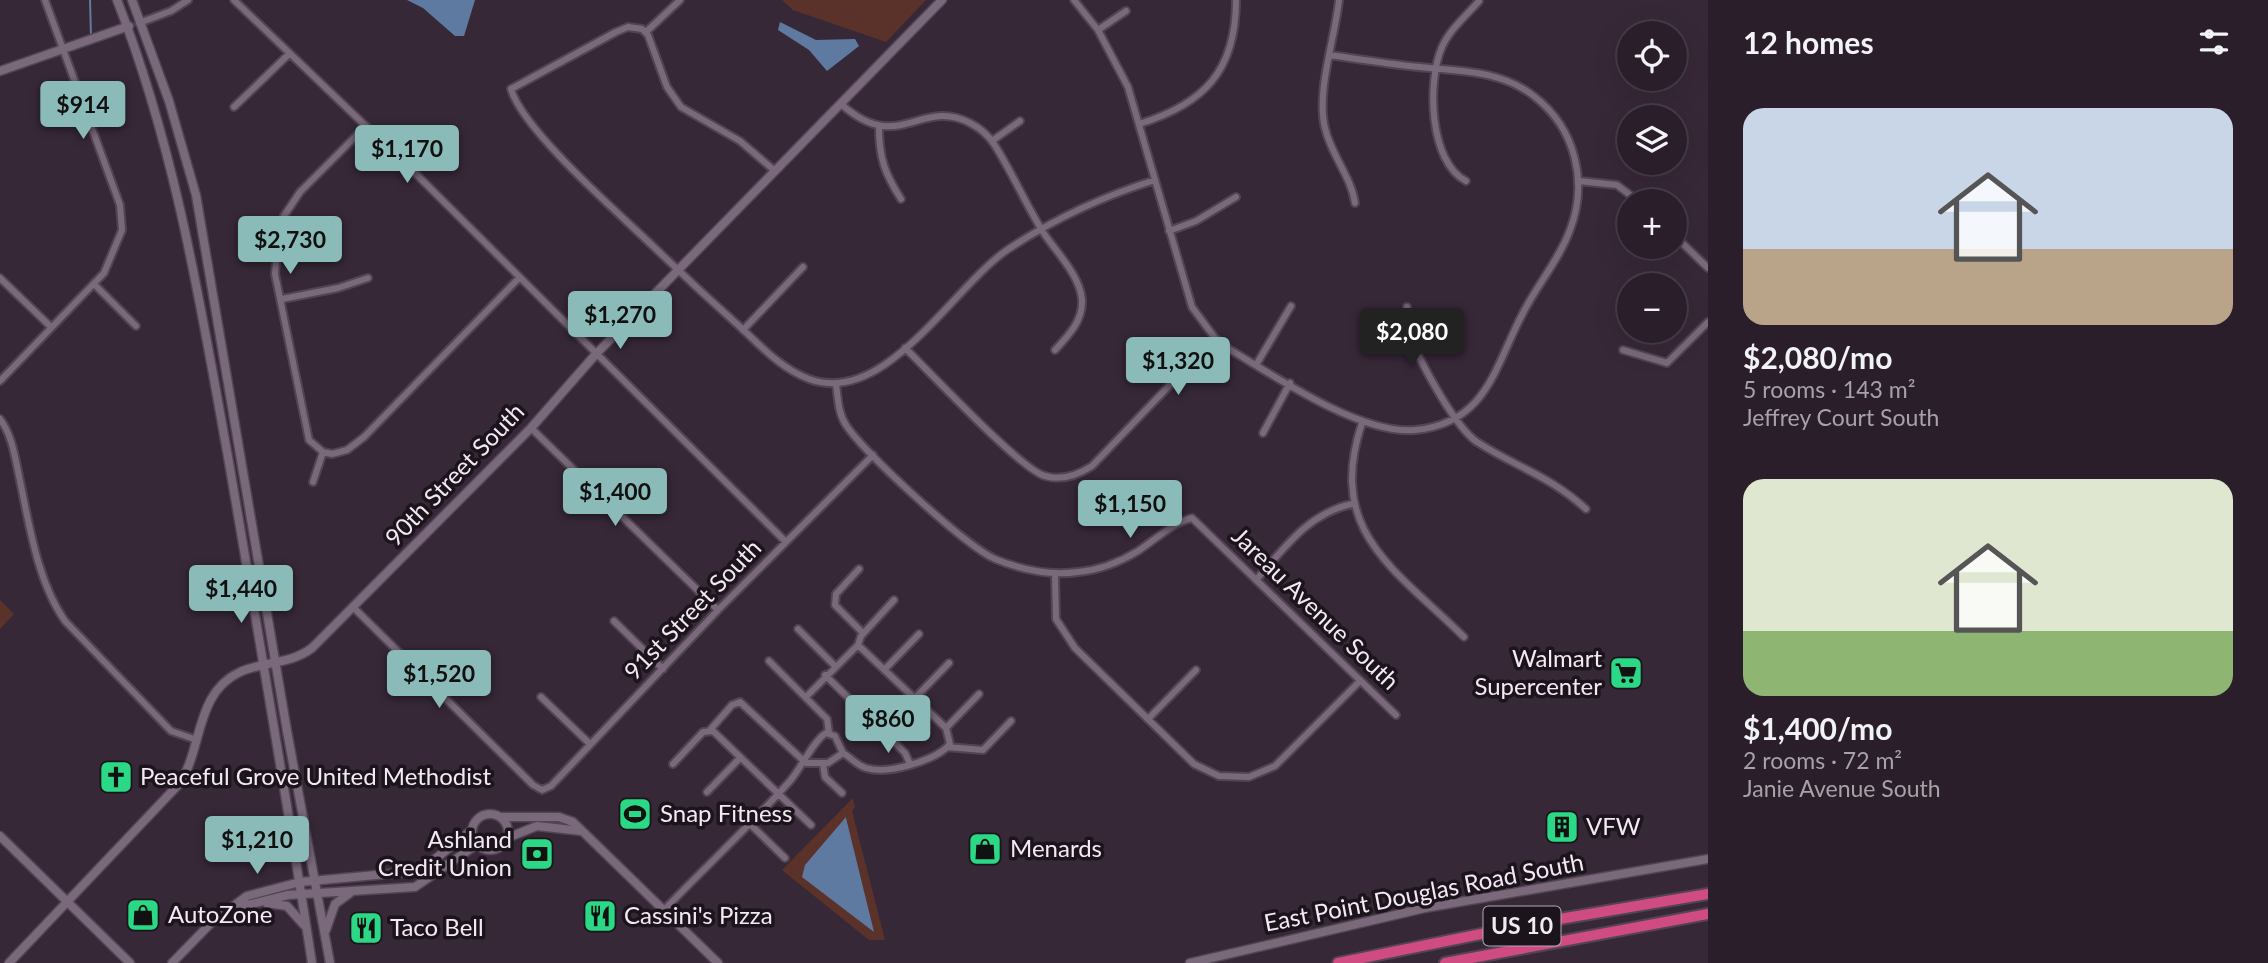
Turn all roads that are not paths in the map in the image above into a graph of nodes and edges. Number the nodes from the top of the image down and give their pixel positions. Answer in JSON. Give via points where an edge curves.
{"nodes":[{"id":1,"x":45,"y":0,"type":"edge"},
{"id":2,"x":117,"y":0,"type":"edge"},
{"id":3,"x":132,"y":0,"type":"edge"},
{"id":4,"x":188,"y":0,"type":"edge"},
{"id":5,"x":234,"y":0,"type":"edge"},
{"id":6,"x":680,"y":0,"type":"edge"},
{"id":7,"x":942,"y":0,"type":"edge"},
{"id":8,"x":1074,"y":0,"type":"edge"},
{"id":9,"x":1236,"y":0,"type":"edge"},
{"id":10,"x":1339,"y":0,"type":"edge"},
{"id":11,"x":1479,"y":1,"type":"edge"},
{"id":12,"x":1126,"y":11,"type":"dead end"},
{"id":13,"x":139,"y":23,"type":"junction"},
{"id":14,"x":127,"y":26,"type":"junction"},
{"id":15,"x":1098,"y":30,"type":"junction"},
{"id":16,"x":646,"y":32,"type":"junction"},
{"id":17,"x":64,"y":49,"type":"junction"},
{"id":18,"x":289,"y":54,"type":"junction"},
{"id":19,"x":1331,"y":55,"type":"junction"},
{"id":20,"x":1437,"y":69,"type":"junction"},
{"id":21,"x":0,"y":71,"type":"edge"},
{"id":22,"x":841,"y":104,"type":"junction"},
{"id":23,"x":234,"y":107,"type":"dead end"},
{"id":24,"x":1020,"y":121,"type":"dead end"},
{"id":25,"x":1139,"y":124,"type":"junction"},
{"id":26,"x":365,"y":127,"type":"junction"},
{"id":27,"x":879,"y":127,"type":"junction"},
{"id":28,"x":992,"y":141,"type":"junction"},
{"id":29,"x":775,"y":171,"type":"junction"},
{"id":30,"x":1155,"y":180,"type":"junction"},
{"id":31,"x":1466,"y":181,"type":"dead end"},
{"id":32,"x":1579,"y":181,"type":"junction"},
{"id":33,"x":1622,"y":189,"type":"edge"},
{"id":34,"x":1236,"y":197,"type":"dead end"},
{"id":35,"x":901,"y":200,"type":"dead end"},
{"id":36,"x":1355,"y":203,"type":"dead end"},
{"id":37,"x":1042,"y":231,"type":"junction"},
{"id":38,"x":1169,"y":231,"type":"junction"},
{"id":39,"x":1687,"y":248,"type":"edge"},
{"id":40,"x":803,"y":267,"type":"dead end"},
{"id":41,"x":1708,"y":268,"type":"edge"},
{"id":42,"x":678,"y":270,"type":"junction"},
{"id":43,"x":0,"y":278,"type":"edge"},
{"id":44,"x":368,"y":278,"type":"dead end"},
{"id":45,"x":519,"y":278,"type":"junction"},
{"id":46,"x":94,"y":284,"type":"junction"},
{"id":47,"x":282,"y":299,"type":"junction"},
{"id":48,"x":1291,"y":306,"type":"dead end"},
{"id":49,"x":1407,"y":307,"type":"dead end"},
{"id":50,"x":1708,"y":322,"type":"edge"},
{"id":51,"x":136,"y":326,"type":"dead end"},
{"id":52,"x":51,"y":327,"type":"junction"},
{"id":53,"x":743,"y":330,"type":"junction"},
{"id":54,"x":1214,"y":338,"type":"junction"},
{"id":55,"x":905,"y":348,"type":"junction"},
{"id":56,"x":1055,"y":350,"type":"dead end"},
{"id":57,"x":1623,"y":350,"type":"dead end"},
{"id":58,"x":596,"y":354,"type":"junction"},
{"id":59,"x":1256,"y":365,"type":"junction"},
{"id":60,"x":0,"y":381,"type":"edge"},
{"id":61,"x":1290,"y":383,"type":"junction"},
{"id":62,"x":836,"y":384,"type":"junction"},
{"id":63,"x":1454,"y":418,"type":"junction"},
{"id":64,"x":0,"y":419,"type":"edge"},
{"id":65,"x":1362,"y":423,"type":"junction"},
{"id":66,"x":531,"y":428,"type":"junction"},
{"id":67,"x":1264,"y":433,"type":"dead end"},
{"id":68,"x":323,"y":452,"type":"junction"},
{"id":69,"x":873,"y":456,"type":"junction"},
{"id":70,"x":313,"y":482,"type":"dead end"},
{"id":71,"x":1352,"y":504,"type":"junction"},
{"id":72,"x":1586,"y":509,"type":"dead end"},
{"id":73,"x":786,"y":542,"type":"junction"},
{"id":74,"x":859,"y":569,"type":"dead end"},
{"id":75,"x":1055,"y":574,"type":"junction"},
{"id":76,"x":1257,"y":579,"type":"junction"},
{"id":77,"x":894,"y":600,"type":"dead end"},
{"id":78,"x":353,"y":607,"type":"junction"},
{"id":79,"x":718,"y":610,"type":"junction"},
{"id":80,"x":614,"y":621,"type":"dead end"},
{"id":81,"x":798,"y":629,"type":"dead end"},
{"id":82,"x":863,"y":633,"type":"junction"},
{"id":83,"x":919,"y":634,"type":"dead end"},
{"id":84,"x":1464,"y":636,"type":"dead end"},
{"id":85,"x":858,"y":645,"type":"junction"},
{"id":86,"x":769,"y":661,"type":"dead end"},
{"id":87,"x":949,"y":663,"type":"dead end"},
{"id":88,"x":276,"y":664,"type":"junction"},
{"id":89,"x":834,"y":665,"type":"junction"},
{"id":90,"x":262,"y":666,"type":"junction"},
{"id":91,"x":663,"y":669,"type":"junction"},
{"id":92,"x":885,"y":669,"type":"junction"},
{"id":93,"x":1196,"y":670,"type":"dead end"},
{"id":94,"x":825,"y":675,"type":"junction"},
{"id":95,"x":1360,"y":681,"type":"junction"},
{"id":96,"x":979,"y":694,"type":"dead end"},
{"id":97,"x":541,"y":697,"type":"dead end"},
{"id":98,"x":806,"y":697,"type":"junction"},
{"id":99,"x":915,"y":698,"type":"junction"},
{"id":100,"x":1396,"y":715,"type":"dead end"},
{"id":101,"x":869,"y":718,"type":"dead end"},
{"id":102,"x":1148,"y":719,"type":"junction"},
{"id":103,"x":1011,"y":721,"type":"dead end"},
{"id":104,"x":946,"y":728,"type":"junction"},
{"id":105,"x":710,"y":730,"type":"junction"},
{"id":106,"x":829,"y":733,"type":"junction"},
{"id":107,"x":884,"y":733,"type":"dead end"},
{"id":108,"x":197,"y":740,"type":"junction"},
{"id":109,"x":590,"y":744,"type":"junction"},
{"id":110,"x":947,"y":747,"type":"junction"},
{"id":111,"x":843,"y":753,"type":"junction"},
{"id":112,"x":740,"y":758,"type":"junction"},
{"id":113,"x":806,"y":763,"type":"junction"},
{"id":114,"x":673,"y":764,"type":"dead end"},
{"id":115,"x":823,"y":764,"type":"junction"},
{"id":116,"x":910,"y":764,"type":"junction"},
{"id":117,"x":707,"y":792,"type":"dead end"},
{"id":118,"x":842,"y":793,"type":"dead end"},
{"id":119,"x":778,"y":794,"type":"junction"},
{"id":120,"x":500,"y":817,"type":"junction"},
{"id":121,"x":750,"y":824,"type":"junction"},
{"id":122,"x":811,"y":825,"type":"dead end"},
{"id":123,"x":472,"y":830,"type":"junction"},
{"id":124,"x":581,"y":831,"type":"junction"},
{"id":125,"x":0,"y":836,"type":"edge"},
{"id":126,"x":507,"y":838,"type":"junction"},
{"id":127,"x":476,"y":845,"type":"junction"},
{"id":128,"x":785,"y":858,"type":"dead end"},
{"id":129,"x":1708,"y":859,"type":"edge"},
{"id":130,"x":314,"y":881,"type":"junction"},
{"id":131,"x":300,"y":882,"type":"junction"},
{"id":132,"x":355,"y":891,"type":"junction"},
{"id":133,"x":316,"y":893,"type":"junction"},
{"id":134,"x":301,"y":894,"type":"junction"},
{"id":135,"x":1708,"y":894,"type":"edge"},
{"id":136,"x":66,"y":902,"type":"junction"},
{"id":137,"x":254,"y":904,"type":"junction"},
{"id":138,"x":233,"y":908,"type":"junction"},
{"id":139,"x":664,"y":910,"type":"junction"},
{"id":140,"x":1708,"y":914,"type":"edge"},
{"id":141,"x":307,"y":928,"type":"junction"},
{"id":142,"x":325,"y":936,"type":"junction"},
{"id":143,"x":9,"y":963,"type":"edge"},
{"id":144,"x":130,"y":963,"type":"edge"},
{"id":145,"x":172,"y":963,"type":"edge"},
{"id":146,"x":312,"y":963,"type":"edge"},
{"id":147,"x":330,"y":963,"type":"edge"},
{"id":148,"x":718,"y":963,"type":"edge"},
{"id":149,"x":1189,"y":963,"type":"edge"},
{"id":150,"x":1338,"y":963,"type":"edge"},
{"id":151,"x":1446,"y":963,"type":"edge"}],
"edges":[{"from":1,"to":17,"type":"street"},
{"from":2,"to":14,"type":"street"},
{"from":3,"to":13,"type":"street"},
{"from":4,"to":13,"type":"street"},
{"from":5,"to":18,"type":"street"},
{"from":6,"to":16,"type":"street"},
{"from":7,"to":22,"type":"street","name":"90th Street South"},
{"from":8,"to":15,"type":"street"},
{"from":9,"to":25,"type":"street","via":[[1227,58],[1219,74],[1180,109]]},
{"from":10,"to":19,"type":"street"},
{"from":11,"to":20,"type":"street","via":[[1448,36]]},
{"from":12,"to":15,"type":"street"},
{"from":13,"to":14,"type":"street"},
{"from":13,"to":88,"type":"street","via":[[169,101],[196,195]]},
{"from":14,"to":17,"type":"street"},
{"from":14,"to":90,"type":"street","via":[[167,149],[189,245]]},
{"from":15,"to":25,"type":"street","via":[[1122,75]]},
{"from":16,"to":29,"type":"street","via":[[667,87],[681,107],[740,141]]},
{"from":16,"to":42,"type":"street","via":[[634,27],[616,32],[511,89],[537,131]]},
{"from":17,"to":21,"type":"street"},
{"from":17,"to":46,"type":"street","via":[[120,205],[118,244]]},
{"from":18,"to":23,"type":"street"},
{"from":18,"to":26,"type":"street"},
{"from":19,"to":20,"type":"street"},
{"from":19,"to":36,"type":"street","via":[[1322,112],[1325,131]]},
{"from":20,"to":31,"type":"street","via":[[1436,131],[1449,166]]},
{"from":20,"to":32,"type":"street","via":[[1490,76],[1535,96],[1552,113],[1572,146]]},
{"from":22,"to":27,"type":"street","via":[[854,116]]},
{"from":22,"to":29,"type":"street","name":"90th Street South"},
{"from":24,"to":28,"type":"street"},
{"from":25,"to":30,"type":"street"},
{"from":26,"to":45,"type":"street"},
{"from":26,"to":47,"type":"street","via":[[300,192],[284,216],[275,256]]},
{"from":27,"to":28,"type":"street","via":[[951,117],[973,124]]},
{"from":27,"to":35,"type":"street","via":[[884,173]]},
{"from":28,"to":37,"type":"street"},
{"from":29,"to":42,"type":"street","name":"90th Street South"},
{"from":30,"to":37,"type":"street","via":[[1110,194]]},
{"from":30,"to":38,"type":"street"},
{"from":32,"to":33,"type":"street"},
{"from":32,"to":63,"type":"street","via":[[1570,231],[1521,315],[1497,374],[1482,395]]},
{"from":34,"to":38,"type":"street","via":[[1196,222]]},
{"from":37,"to":55,"type":"street","via":[[994,261]]},
{"from":37,"to":56,"type":"street","via":[[1081,296],[1074,328]]},
{"from":38,"to":54,"type":"street","via":[[1192,307]]},
{"from":39,"to":41,"type":"street"},
{"from":40,"to":53,"type":"street"},
{"from":42,"to":53,"type":"street"},
{"from":42,"to":58,"type":"street","name":"90th Street South"},
{"from":43,"to":52,"type":"street"},
{"from":44,"to":47,"type":"street"},
{"from":45,"to":58,"type":"street"},
{"from":45,"to":68,"type":"street","via":[[364,437],[346,450]]},
{"from":46,"to":51,"type":"street"},
{"from":46,"to":52,"type":"street"},
{"from":47,"to":68,"type":"street","via":[[309,440]]},
{"from":48,"to":59,"type":"street"},
{"from":49,"to":63,"type":"street","via":[[1411,339]]},
{"from":50,"to":57,"type":"street","via":[[1667,363]]},
{"from":52,"to":60,"type":"street"},
{"from":53,"to":62,"type":"street","via":[[785,369]]},
{"from":54,"to":55,"type":"street","via":[[1091,466],[1079,474],[1047,477],[1012,452]]},
{"from":54,"to":59,"type":"street"},
{"from":55,"to":62,"type":"street","via":[[872,374]]},
{"from":58,"to":66,"type":"street","name":"90th Street South"},
{"from":58,"to":73,"type":"street"},
{"from":59,"to":61,"type":"street"},
{"from":61,"to":65,"type":"street"},
{"from":61,"to":67,"type":"street"},
{"from":62,"to":69,"type":"street","name":"Jareau Avenue South","via":[[845,425]]},
{"from":63,"to":65,"type":"street","via":[[1414,430]]},
{"from":63,"to":72,"type":"street","via":[[1477,442],[1550,480]]},
{"from":64,"to":108,"type":"street","via":[[12,445],[54,607],[172,731]]},
{"from":65,"to":71,"type":"street","via":[[1351,462]]},
{"from":66,"to":78,"type":"street","name":"90th Street South"},
{"from":66,"to":79,"type":"street"},
{"from":68,"to":70,"type":"street"},
{"from":69,"to":73,"type":"street","name":"91st Street South"},
{"from":69,"to":75,"type":"street","name":"Jareau Avenue South","via":[[976,548],[993,559]]},
{"from":71,"to":76,"type":"street","via":[[1332,508],[1307,524]]},
{"from":71,"to":84,"type":"street","via":[[1369,541]]},
{"from":73,"to":79,"type":"street","name":"91st Street South"},
{"from":74,"to":82,"type":"street","via":[[836,594],[835,605]]},
{"from":75,"to":76,"type":"street","name":"Jareau Avenue South","via":[[1121,560],[1192,518]]},
{"from":75,"to":102,"type":"street","via":[[1059,625],[1075,648]]},
{"from":76,"to":95,"type":"street","name":"Jareau Avenue South"},
{"from":77,"to":82,"type":"street"},
{"from":78,"to":88,"type":"street","name":"90th Street South","via":[[312,648]]},
{"from":78,"to":109,"type":"street","name":"91st Street South","via":[[541,790],[551,786]]},
{"from":79,"to":91,"type":"street","name":"91st Street South"},
{"from":80,"to":91,"type":"street"},
{"from":81,"to":89,"type":"street"},
{"from":82,"to":85,"type":"street"},
{"from":83,"to":92,"type":"street"},
{"from":85,"to":89,"type":"street"},
{"from":85,"to":92,"type":"street"},
{"from":86,"to":98,"type":"street"},
{"from":87,"to":99,"type":"street"},
{"from":88,"to":90,"type":"street","name":"90th Street South"},
{"from":88,"to":130,"type":"street"},
{"from":89,"to":94,"type":"street"},
{"from":90,"to":108,"type":"street","name":"90th Street South","via":[[239,673],[217,690],[206,708]]},
{"from":90,"to":131,"type":"street"},
{"from":91,"to":109,"type":"street","name":"91st Street South"},
{"from":92,"to":99,"type":"street"},
{"from":93,"to":102,"type":"street"},
{"from":94,"to":98,"type":"street"},
{"from":94,"to":101,"type":"street"},
{"from":95,"to":100,"type":"street","name":"Jareau Avenue South"},
{"from":95,"to":102,"type":"street","via":[[1275,766],[1248,777],[1219,776],[1194,764]]},
{"from":96,"to":104,"type":"street"},
{"from":97,"to":109,"type":"street"},
{"from":98,"to":106,"type":"street","via":[[827,719]]},
{"from":99,"to":104,"type":"street"},
{"from":103,"to":110,"type":"street","via":[[983,750]]},
{"from":104,"to":110,"type":"street","via":[[951,738]]},
{"from":105,"to":112,"type":"street"},
{"from":105,"to":113,"type":"street","via":[[740,702]]},
{"from":105,"to":114,"type":"street"},
{"from":106,"to":111,"type":"street"},
{"from":106,"to":113,"type":"street","via":[[819,737]]},
{"from":107,"to":116,"type":"street"},
{"from":108,"to":136,"type":"street","name":"90th Street South","via":[[180,783]]},
{"from":110,"to":116,"type":"street","via":[[935,757]]},
{"from":111,"to":115,"type":"street"},
{"from":111,"to":116,"type":"street","via":[[865,768],[884,770]]},
{"from":112,"to":117,"type":"street"},
{"from":112,"to":119,"type":"street"},
{"from":113,"to":115,"type":"street"},
{"from":113,"to":119,"type":"street"},
{"from":115,"to":118,"type":"street","via":[[825,777]]},
{"from":119,"to":121,"type":"street"},
{"from":119,"to":122,"type":"street"},
{"from":120,"to":123,"type":"street","via":[[483,816]]},
{"from":120,"to":124,"type":"street","via":[[559,817]]},
{"from":120,"to":126,"type":"street","via":[[507,826]]},
{"from":121,"to":128,"type":"street"},
{"from":121,"to":139,"type":"street"},
{"from":123,"to":127,"type":"street"},
{"from":123,"to":130,"type":"street","via":[[435,859],[408,872]]},
{"from":124,"to":126,"type":"street","via":[[537,826]]},
{"from":124,"to":139,"type":"street"},
{"from":125,"to":136,"type":"street"},
{"from":126,"to":127,"type":"street","via":[[494,850]]},
{"from":127,"to":132,"type":"street","via":[[415,887]]},
{"from":129,"to":149,"type":"street","name":"East Point Douglas Road South","via":[[1426,908]]},
{"from":130,"to":131,"type":"street"},
{"from":130,"to":133,"type":"street"},
{"from":131,"to":134,"type":"street"},
{"from":131,"to":138,"type":"street","via":[[262,889]]},
{"from":132,"to":133,"type":"street"},
{"from":132,"to":142,"type":"street","via":[[335,904]]},
{"from":133,"to":134,"type":"street"},
{"from":133,"to":142,"type":"street"},
{"from":134,"to":137,"type":"street"},
{"from":134,"to":141,"type":"street"},
{"from":135,"to":150,"type":"highway","number":"US 10"},
{"from":136,"to":143,"type":"street","name":"90th Street South"},
{"from":136,"to":144,"type":"street"},
{"from":137,"to":138,"type":"street"},
{"from":137,"to":141,"type":"street","via":[[287,906]]},
{"from":138,"to":145,"type":"street","via":[[212,922]]},
{"from":139,"to":148,"type":"street"},
{"from":140,"to":151,"type":"highway","number":"US 10"},
{"from":141,"to":146,"type":"street"},
{"from":142,"to":147,"type":"street"}]}
